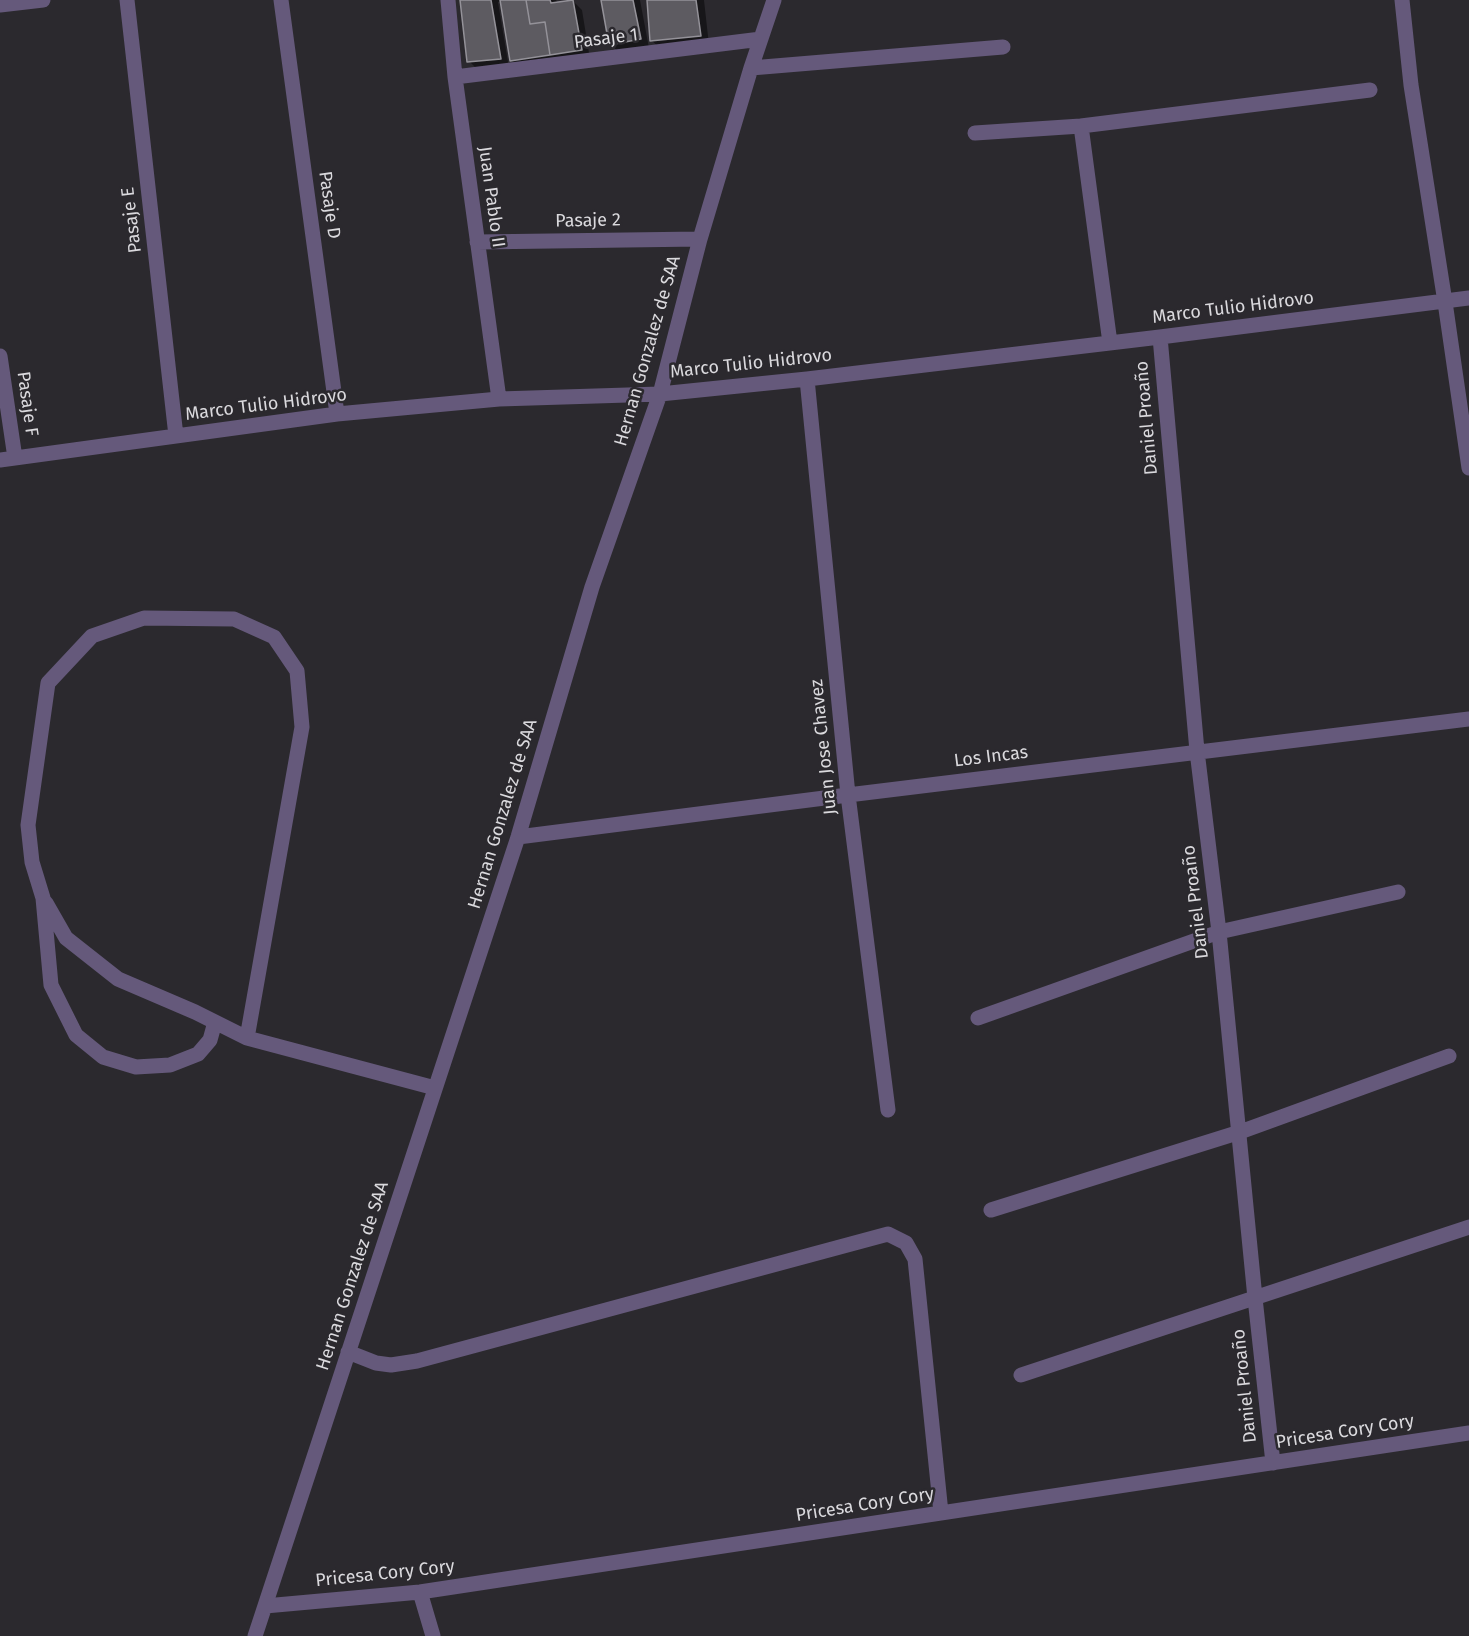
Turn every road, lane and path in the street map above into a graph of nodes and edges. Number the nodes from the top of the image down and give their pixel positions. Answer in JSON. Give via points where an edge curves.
{"nodes":[{"id":1,"x":43,"y":0,"type":"edge"},
{"id":2,"x":127,"y":0,"type":"edge"},
{"id":3,"x":281,"y":0,"type":"edge"},
{"id":4,"x":448,"y":0,"type":"edge"},
{"id":5,"x":774,"y":0,"type":"edge"},
{"id":6,"x":1402,"y":0,"type":"edge"},
{"id":7,"x":0,"y":5,"type":"edge"},
{"id":8,"x":761,"y":39,"type":"junction"},
{"id":9,"x":1003,"y":47,"type":"dead end"},
{"id":10,"x":751,"y":68,"type":"junction"},
{"id":11,"x":455,"y":77,"type":"junction"},
{"id":12,"x":1370,"y":90,"type":"dead end"},
{"id":13,"x":1081,"y":126,"type":"junction"},
{"id":14,"x":975,"y":133,"type":"dead end"},
{"id":15,"x":700,"y":238,"type":"junction"},
{"id":16,"x":477,"y":242,"type":"junction"},
{"id":17,"x":1469,"y":298,"type":"edge"},
{"id":18,"x":1445,"y":302,"type":"junction"},
{"id":19,"x":1160,"y":337,"type":"junction"},
{"id":20,"x":1110,"y":343,"type":"junction"},
{"id":21,"x":0,"y":356,"type":"edge"},
{"id":22,"x":807,"y":379,"type":"junction"},
{"id":23,"x":660,"y":394,"type":"junction"},
{"id":24,"x":499,"y":399,"type":"junction"},
{"id":25,"x":337,"y":414,"type":"junction"},
{"id":26,"x":176,"y":436,"type":"junction"},
{"id":27,"x":7,"y":459,"type":"edge"},
{"id":28,"x":1469,"y":468,"type":"edge"},
{"id":29,"x":1469,"y":719,"type":"edge"},
{"id":30,"x":1197,"y":751,"type":"junction"},
{"id":31,"x":848,"y":795,"type":"junction"},
{"id":32,"x":519,"y":837,"type":"junction"},
{"id":33,"x":1398,"y":892,"type":"dead end"},
{"id":34,"x":43,"y":898,"type":"junction"},
{"id":35,"x":1219,"y":932,"type":"junction"},
{"id":36,"x":978,"y":1018,"type":"dead end"},
{"id":37,"x":214,"y":1022,"type":"junction"},
{"id":38,"x":247,"y":1038,"type":"junction"},
{"id":39,"x":1449,"y":1056,"type":"dead end"},
{"id":40,"x":435,"y":1088,"type":"junction"},
{"id":41,"x":888,"y":1110,"type":"dead end"},
{"id":42,"x":1240,"y":1132,"type":"junction"},
{"id":43,"x":992,"y":1210,"type":"dead end"},
{"id":44,"x":1469,"y":1227,"type":"edge"},
{"id":45,"x":1255,"y":1298,"type":"junction"},
{"id":46,"x":348,"y":1352,"type":"junction"},
{"id":47,"x":1021,"y":1375,"type":"dead end"},
{"id":48,"x":1469,"y":1433,"type":"edge"},
{"id":49,"x":1273,"y":1463,"type":"junction"},
{"id":50,"x":941,"y":1513,"type":"junction"},
{"id":51,"x":420,"y":1592,"type":"junction"},
{"id":52,"x":265,"y":1606,"type":"junction"},
{"id":53,"x":255,"y":1636,"type":"edge"},
{"id":54,"x":433,"y":1636,"type":"edge"}],
"edges":[{"from":1,"to":7,"type":"street"},
{"from":2,"to":26,"type":"street","name":"Pasaje E"},
{"from":3,"to":25,"type":"street","name":"Pasaje D"},
{"from":4,"to":11,"type":"street","name":"Juan Pablo II"},
{"from":5,"to":8,"type":"street","name":"Hernan Gonzalez de SAA"},
{"from":6,"to":18,"type":"street","via":[[1411,85]]},
{"from":8,"to":10,"type":"street","name":"Hernan Gonzalez de SAA"},
{"from":8,"to":11,"type":"street","name":"Pasaje 1"},
{"from":9,"to":10,"type":"street"},
{"from":10,"to":15,"type":"street","name":"Hernan Gonzalez de SAA"},
{"from":11,"to":16,"type":"street","name":"Juan Pablo II"},
{"from":12,"to":13,"type":"street"},
{"from":13,"to":14,"type":"street"},
{"from":13,"to":20,"type":"street"},
{"from":15,"to":16,"type":"street","name":"Pasaje 2"},
{"from":15,"to":23,"type":"street","name":"Hernan Gonzalez de SAA"},
{"from":16,"to":24,"type":"street","name":"Juan Pablo II"},
{"from":17,"to":18,"type":"street","name":"Marco Tulio Hidrovo"},
{"from":18,"to":19,"type":"street","name":"Marco Tulio Hidrovo"},
{"from":18,"to":28,"type":"street"},
{"from":19,"to":20,"type":"street","name":"Marco Tulio Hidrovo"},
{"from":19,"to":30,"type":"street","name":"Daniel Proaño"},
{"from":20,"to":22,"type":"street","name":"Marco Tulio Hidrovo"},
{"from":21,"to":27,"type":"street","name":"Pasaje F"},
{"from":22,"to":23,"type":"street","name":"Marco Tulio Hidrovo"},
{"from":22,"to":31,"type":"street","name":"Juan Jose Chavez"},
{"from":23,"to":24,"type":"street","name":"Marco Tulio Hidrovo"},
{"from":23,"to":32,"type":"street","name":"Hernan Gonzalez de SAA","via":[[592,586]]},
{"from":24,"to":25,"type":"street","name":"Marco Tulio Hidrovo"},
{"from":25,"to":26,"type":"street","name":"Marco Tulio Hidrovo"},
{"from":26,"to":27,"type":"street","name":"Marco Tulio Hidrovo"},
{"from":29,"to":30,"type":"street","name":"Los Incas"},
{"from":30,"to":31,"type":"street","name":"Los Incas"},
{"from":30,"to":35,"type":"street","name":"Daniel Proaño"},
{"from":31,"to":32,"type":"street","name":"Los Incas"},
{"from":31,"to":41,"type":"street","name":"Juan Jose Chavez"},
{"from":32,"to":40,"type":"street","name":"Hernan Gonzalez de SAA"},
{"from":33,"to":35,"type":"street"},
{"from":34,"to":37,"type":"street","via":[[66,938],[118,979]]},
{"from":34,"to":37,"type":"street","via":[[51,985],[76,1035],[103,1057],[136,1067],[170,1065],[198,1054],[210,1040]]},
{"from":34,"to":38,"type":"street","via":[[32,862],[28,825],[48,683],[92,636],[144,618],[234,619],[274,637],[297,671],[302,727]]},
{"from":35,"to":36,"type":"street"},
{"from":35,"to":42,"type":"street","name":"Daniel Proaño"},
{"from":37,"to":38,"type":"street"},
{"from":38,"to":40,"type":"street"},
{"from":39,"to":42,"type":"street"},
{"from":40,"to":46,"type":"street","name":"Hernan Gonzalez de SAA"},
{"from":42,"to":43,"type":"street"},
{"from":42,"to":45,"type":"street","name":"Daniel Proaño"},
{"from":44,"to":45,"type":"street"},
{"from":45,"to":47,"type":"street"},
{"from":45,"to":49,"type":"street","name":"Daniel Proaño"},
{"from":46,"to":50,"type":"street","via":[[376,1363],[417,1361],[888,1234],[906,1243],[915,1259]]},
{"from":46,"to":52,"type":"street","name":"Hernan Gonzalez de SAA"},
{"from":48,"to":49,"type":"street","name":"Pricesa Cory Cory"},
{"from":49,"to":50,"type":"street","name":"Pricesa Cory Cory"},
{"from":50,"to":51,"type":"street","name":"Pricesa Cory Cory"},
{"from":51,"to":52,"type":"street","name":"Pricesa Cory Cory"},
{"from":51,"to":54,"type":"street"},
{"from":52,"to":53,"type":"street","name":"Hernan Gonzalez de SAA"}]}
